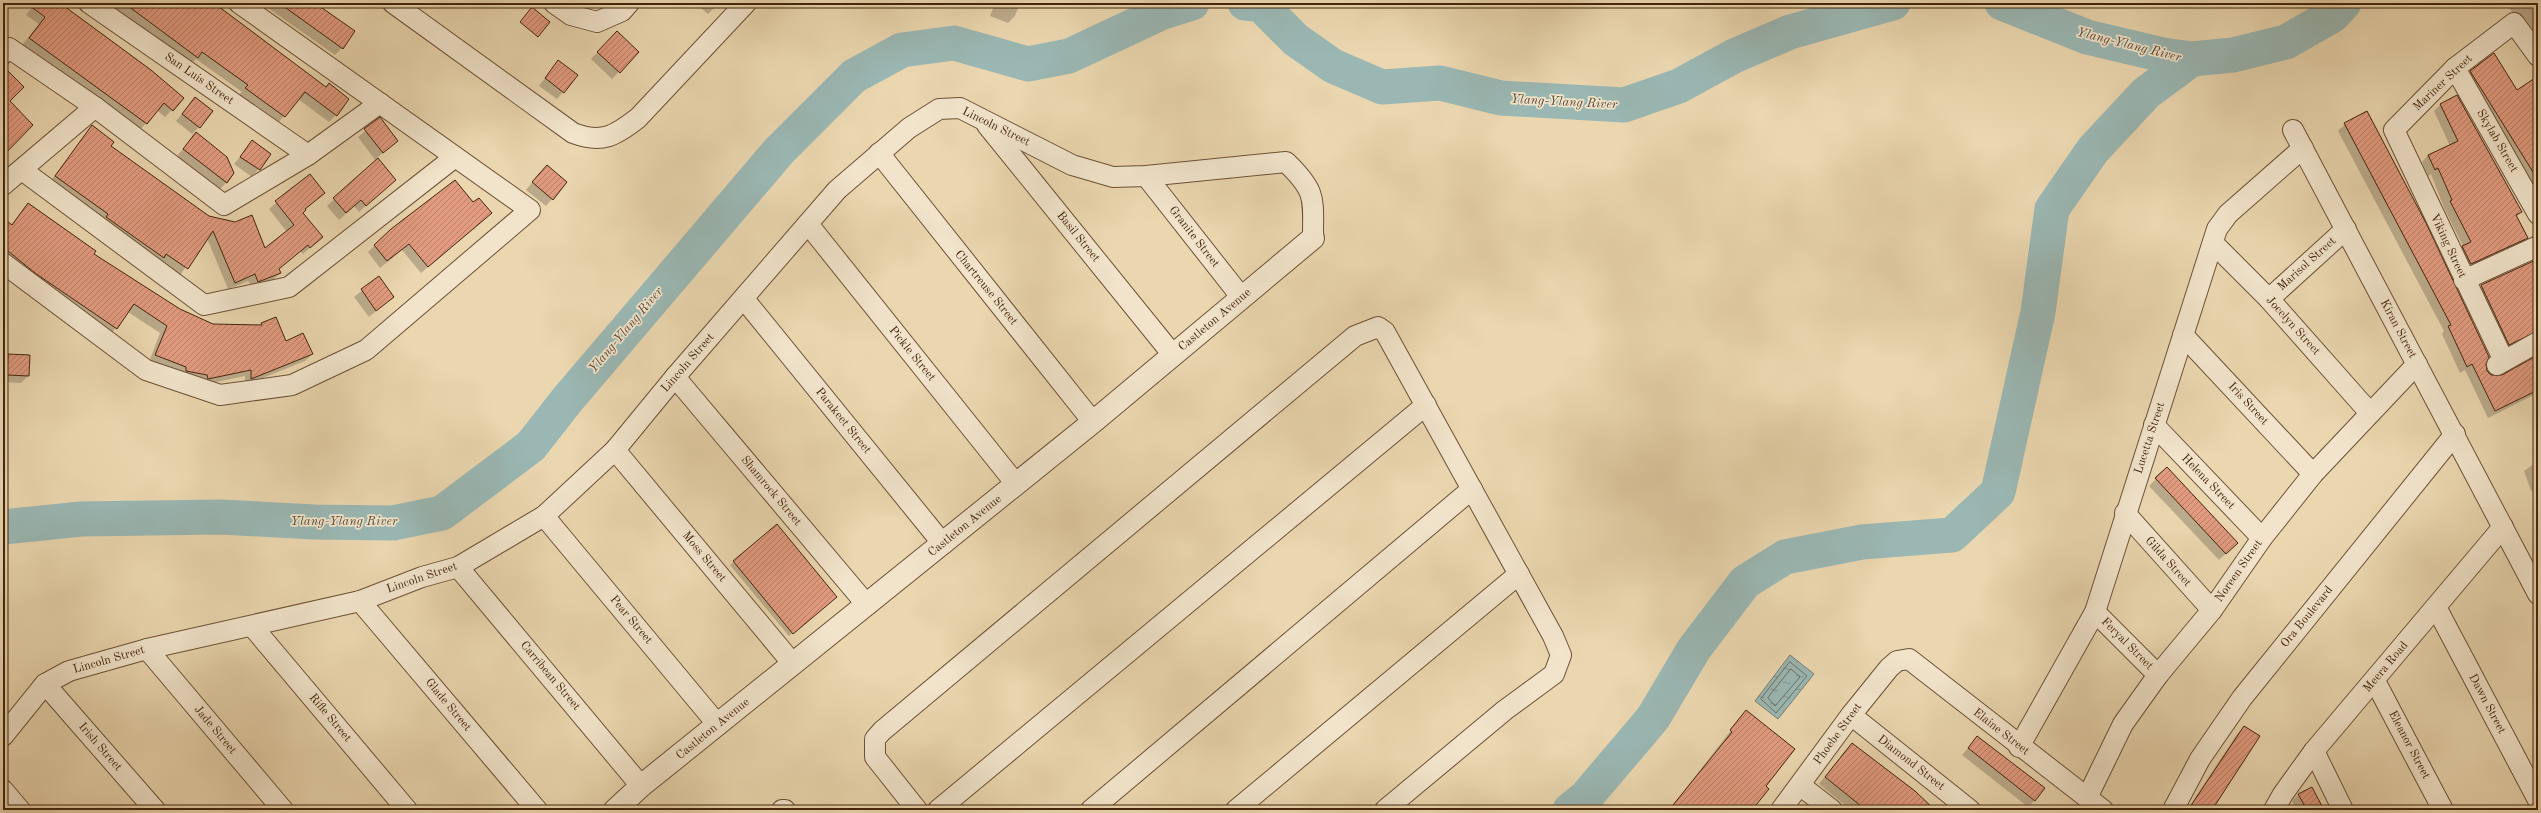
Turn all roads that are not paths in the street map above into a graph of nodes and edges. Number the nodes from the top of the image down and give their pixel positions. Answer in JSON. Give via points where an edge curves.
{"nodes":[{"id":1,"x":89,"y":3,"type":"edge"},
{"id":2,"x":238,"y":3,"type":"edge"},
{"id":3,"x":393,"y":3,"type":"edge"},
{"id":4,"x":554,"y":3,"type":"edge"},
{"id":5,"x":629,"y":3,"type":"edge"},
{"id":6,"x":746,"y":3,"type":"edge"},
{"id":7,"x":3,"y":54,"type":"edge"},
{"id":8,"x":2538,"y":56,"type":"edge"},
{"id":9,"x":2455,"y":68,"type":"junction"},
{"id":10,"x":380,"y":103,"type":"junction"},
{"id":11,"x":95,"y":107,"type":"junction"},
{"id":12,"x":983,"y":119,"type":"junction"},
{"id":13,"x":2294,"y":130,"type":"dead end"},
{"id":14,"x":2394,"y":130,"type":"joint"},
{"id":15,"x":2303,"y":148,"type":"junction"},
{"id":16,"x":879,"y":153,"type":"junction"},
{"id":17,"x":308,"y":155,"type":"junction"},
{"id":18,"x":455,"y":157,"type":"junction"},
{"id":19,"x":22,"y":170,"type":"junction"},
{"id":20,"x":1146,"y":176,"type":"junction"},
{"id":21,"x":3,"y":185,"type":"edge"},
{"id":22,"x":2538,"y":214,"type":"edge"},
{"id":23,"x":808,"y":224,"type":"junction"},
{"id":24,"x":2346,"y":229,"type":"junction"},
{"id":25,"x":1313,"y":238,"type":"joint"},
{"id":26,"x":2213,"y":243,"type":"junction"},
{"id":27,"x":2538,"y":246,"type":"edge"},
{"id":28,"x":3,"y":263,"type":"edge"},
{"id":29,"x":2464,"y":280,"type":"junction"},
{"id":30,"x":1242,"y":298,"type":"junction"},
{"id":31,"x":744,"y":299,"type":"junction"},
{"id":32,"x":2269,"y":299,"type":"junction"},
{"id":33,"x":2183,"y":335,"type":"junction"},
{"id":34,"x":2538,"y":342,"type":"edge"},
{"id":35,"x":1173,"y":355,"type":"junction"},
{"id":36,"x":2417,"y":364,"type":"junction"},
{"id":37,"x":675,"y":377,"type":"junction"},
{"id":38,"x":1426,"y":405,"type":"junction"},
{"id":39,"x":2370,"y":413,"type":"junction"},
{"id":40,"x":1093,"y":422,"type":"junction"},
{"id":41,"x":2154,"y":425,"type":"junction"},
{"id":42,"x":2455,"y":434,"type":"junction"},
{"id":43,"x":615,"y":450,"type":"junction"},
{"id":44,"x":2314,"y":474,"type":"junction"},
{"id":45,"x":1016,"y":484,"type":"junction"},
{"id":46,"x":1472,"y":489,"type":"junction"},
{"id":47,"x":2125,"y":513,"type":"junction"},
{"id":48,"x":544,"y":516,"type":"junction"},
{"id":49,"x":2503,"y":527,"type":"junction"},
{"id":50,"x":2262,"y":538,"type":"junction"},
{"id":51,"x":942,"y":544,"type":"junction"},
{"id":52,"x":458,"y":567,"type":"junction"},
{"id":53,"x":1519,"y":574,"type":"junction"},
{"id":54,"x":2538,"y":594,"type":"edge"},
{"id":55,"x":360,"y":601,"type":"junction"},
{"id":56,"x":867,"y":605,"type":"junction"},
{"id":57,"x":2436,"y":607,"type":"junction"},
{"id":58,"x":2212,"y":610,"type":"junction"},
{"id":59,"x":2095,"y":612,"type":"junction"},
{"id":60,"x":252,"y":626,"type":"junction"},
{"id":61,"x":147,"y":649,"type":"junction"},
{"id":62,"x":1897,"y":661,"type":"joint"},
{"id":63,"x":793,"y":664,"type":"junction"},
{"id":64,"x":2158,"y":675,"type":"junction"},
{"id":65,"x":2375,"y":681,"type":"junction"},
{"id":66,"x":45,"y":684,"type":"junction"},
{"id":67,"x":1851,"y":715,"type":"junction"},
{"id":68,"x":718,"y":725,"type":"junction"},
{"id":69,"x":3,"y":736,"type":"edge"},
{"id":70,"x":2019,"y":747,"type":"junction"},
{"id":71,"x":2314,"y":751,"type":"junction"},
{"id":72,"x":641,"y":786,"type":"junction"},
{"id":73,"x":1801,"y":786,"type":"junction"},
{"id":74,"x":3,"y":790,"type":"edge"},
{"id":75,"x":2087,"y":798,"type":"junction"},
{"id":76,"x":2538,"y":800,"type":"edge"},
{"id":77,"x":20,"y":810,"type":"edge"},
{"id":78,"x":155,"y":810,"type":"edge"},
{"id":79,"x":283,"y":810,"type":"edge"},
{"id":80,"x":407,"y":810,"type":"edge"},
{"id":81,"x":537,"y":810,"type":"edge"},
{"id":82,"x":615,"y":810,"type":"edge"},
{"id":83,"x":917,"y":810,"type":"edge"},
{"id":84,"x":938,"y":810,"type":"edge"},
{"id":85,"x":1091,"y":810,"type":"edge"},
{"id":86,"x":1236,"y":810,"type":"edge"},
{"id":87,"x":1385,"y":810,"type":"edge"},
{"id":88,"x":1782,"y":810,"type":"edge"},
{"id":89,"x":1832,"y":810,"type":"edge"},
{"id":90,"x":1970,"y":810,"type":"edge"},
{"id":91,"x":2103,"y":810,"type":"edge"},
{"id":92,"x":2173,"y":810,"type":"edge"},
{"id":93,"x":2274,"y":810,"type":"edge"},
{"id":94,"x":2344,"y":810,"type":"edge"},
{"id":95,"x":2443,"y":810,"type":"edge"}],
"edges":[{"from":1,"to":17,"type":"street","name":"San Luis Street"},
{"from":2,"to":10,"type":"street"},
{"from":3,"to":6,"type":"street","via":[[573,133],[589,139],[605,138],[622,131],[638,118]]},
{"from":4,"to":5,"type":"street","via":[[571,15],[597,22],[622,11]]},
{"from":7,"to":11,"type":"street","via":[[10,48]]},
{"from":8,"to":9,"type":"street","name":"Mariner Street","via":[[2514,23]]},
{"from":9,"to":14,"type":"street","name":"Mariner Street"},
{"from":9,"to":22,"type":"street","name":"Skylab Street"},
{"from":10,"to":17,"type":"street"},
{"from":10,"to":18,"type":"street"},
{"from":11,"to":17,"type":"street","via":[[224,205]]},
{"from":11,"to":19,"type":"street"},
{"from":12,"to":16,"type":"street","name":"Lincoln Street","via":[[960,108],[939,109],[909,128]]},
{"from":12,"to":20,"type":"street","name":"Lincoln Street","via":[[1072,165],[1113,177]]},
{"from":12,"to":35,"type":"street","name":"Basil Street"},
{"from":13,"to":15,"type":"street","name":"Kiran Street"},
{"from":14,"to":29,"type":"street","name":"Viking Street"},
{"from":15,"to":24,"type":"street","name":"Kiran Street"},
{"from":15,"to":26,"type":"street","name":"Lucetta Street","via":[[2228,214],[2217,229]]},
{"from":16,"to":23,"type":"street","name":"Lincoln Street","via":[[837,190]]},
{"from":16,"to":40,"type":"street","name":"Chartreuse Street"},
{"from":18,"to":19,"type":"street","via":[[289,287],[204,304]]},
{"from":18,"to":28,"type":"street","via":[[530,210],[366,350],[292,386],[220,394],[146,370]]},
{"from":19,"to":21,"type":"street"},
{"from":20,"to":25,"type":"street","name":"Lincoln Street","via":[[1286,162],[1301,177],[1313,197]]},
{"from":20,"to":30,"type":"street","name":"Granite Street"},
{"from":23,"to":31,"type":"street","name":"Lincoln Street"},
{"from":23,"to":45,"type":"street","name":"Pickle Street"},
{"from":24,"to":32,"type":"street","name":"Marisol Street"},
{"from":24,"to":36,"type":"street","name":"Kiran Street"},
{"from":25,"to":30,"type":"street","name":"Castleton Avenue"},
{"from":26,"to":32,"type":"street","name":"Jocelyn Street"},
{"from":26,"to":33,"type":"street","name":"Lucetta Street"},
{"from":27,"to":29,"type":"street"},
{"from":29,"to":34,"type":"street","name":"Viking Street","via":[[2501,363]]},
{"from":30,"to":35,"type":"street","name":"Castleton Avenue"},
{"from":31,"to":37,"type":"street","name":"Lincoln Street"},
{"from":31,"to":51,"type":"street","name":"Parakeet Street"},
{"from":32,"to":39,"type":"street","name":"Jocelyn Street"},
{"from":33,"to":41,"type":"street","name":"Lucetta Street"},
{"from":33,"to":44,"type":"street","name":"Iris Street"},
{"from":35,"to":40,"type":"street","name":"Castleton Avenue"},
{"from":36,"to":39,"type":"street","name":"Noreen Street"},
{"from":36,"to":42,"type":"street","name":"Kiran Street"},
{"from":37,"to":43,"type":"street","name":"Lincoln Street"},
{"from":37,"to":56,"type":"street","name":"Shamrock Street"},
{"from":38,"to":46,"type":"street"},
{"from":38,"to":83,"type":"street","via":[[1385,332],[1378,327],[1355,336],[882,731],[875,739],[875,757]]},
{"from":38,"to":84,"type":"street"},
{"from":39,"to":44,"type":"street","name":"Noreen Street"},
{"from":40,"to":45,"type":"street","name":"Castleton Avenue"},
{"from":41,"to":47,"type":"street","name":"Lucetta Street"},
{"from":41,"to":50,"type":"street","name":"Helena Street"},
{"from":42,"to":49,"type":"street","name":"Kiran Street"},
{"from":42,"to":92,"type":"street","name":"Ora Boulevard","via":[[2242,698],[2200,759]]},
{"from":43,"to":48,"type":"street","name":"Lincoln Street"},
{"from":43,"to":63,"type":"street","name":"Moss Street"},
{"from":44,"to":50,"type":"street","name":"Noreen Street"},
{"from":45,"to":51,"type":"street","name":"Castleton Avenue"},
{"from":46,"to":53,"type":"street"},
{"from":46,"to":85,"type":"street"},
{"from":47,"to":58,"type":"street","name":"Gilda Street"},
{"from":47,"to":59,"type":"street","name":"Lucetta Street"},
{"from":48,"to":52,"type":"street","name":"Lincoln Street"},
{"from":48,"to":68,"type":"street","name":"Pear Street"},
{"from":49,"to":54,"type":"street","name":"Kiran Street"},
{"from":49,"to":57,"type":"street","name":"Meera Road"},
{"from":50,"to":58,"type":"street","name":"Noreen Street"},
{"from":51,"to":56,"type":"street","name":"Castleton Avenue"},
{"from":52,"to":55,"type":"street","name":"Lincoln Street","via":[[422,577]]},
{"from":52,"to":72,"type":"street","name":"Carribean Street"},
{"from":53,"to":86,"type":"street"},
{"from":53,"to":87,"type":"street","via":[[1561,655],[1554,674],[1505,710]]},
{"from":55,"to":60,"type":"street","name":"Lincoln Street"},
{"from":55,"to":81,"type":"street","name":"Glade Street"},
{"from":56,"to":63,"type":"street","name":"Castleton Avenue"},
{"from":57,"to":65,"type":"street","name":"Meera Road"},
{"from":57,"to":76,"type":"street","name":"Dawn Street"},
{"from":58,"to":64,"type":"street","name":"Noreen Street"},
{"from":59,"to":64,"type":"street","name":"Feryal Street"},
{"from":59,"to":70,"type":"street","name":"Lucetta Street"},
{"from":60,"to":61,"type":"street","name":"Lincoln Street"},
{"from":60,"to":80,"type":"street","name":"Rifle Street"},
{"from":61,"to":66,"type":"street","name":"Lincoln Street","via":[[69,671]]},
{"from":61,"to":79,"type":"street","name":"Jade Street"},
{"from":62,"to":67,"type":"street","name":"Phoebe Street"},
{"from":62,"to":70,"type":"street","name":"Elaine Street","via":[[1908,660]]},
{"from":63,"to":68,"type":"street","name":"Castleton Avenue"},
{"from":64,"to":75,"type":"street","name":"Noreen Street","via":[[2123,724]]},
{"from":65,"to":71,"type":"street","name":"Meera Road"},
{"from":65,"to":95,"type":"street","name":"Eleanor Street"},
{"from":66,"to":69,"type":"street","name":"Lincoln Street"},
{"from":66,"to":78,"type":"street","name":"Irish Street"},
{"from":67,"to":73,"type":"street","name":"Phoebe Street"},
{"from":67,"to":90,"type":"street","name":"Diamond Street"},
{"from":68,"to":72,"type":"street","name":"Castleton Avenue"},
{"from":70,"to":75,"type":"street","name":"Elaine Street"},
{"from":71,"to":93,"type":"street","name":"Meera Road"},
{"from":71,"to":94,"type":"street"},
{"from":72,"to":82,"type":"street","name":"Castleton Avenue"},
{"from":73,"to":88,"type":"street","name":"Phoebe Street"},
{"from":73,"to":89,"type":"street"},
{"from":74,"to":77,"type":"street"},
{"from":75,"to":91,"type":"street","name":"Elaine Street"}]}
